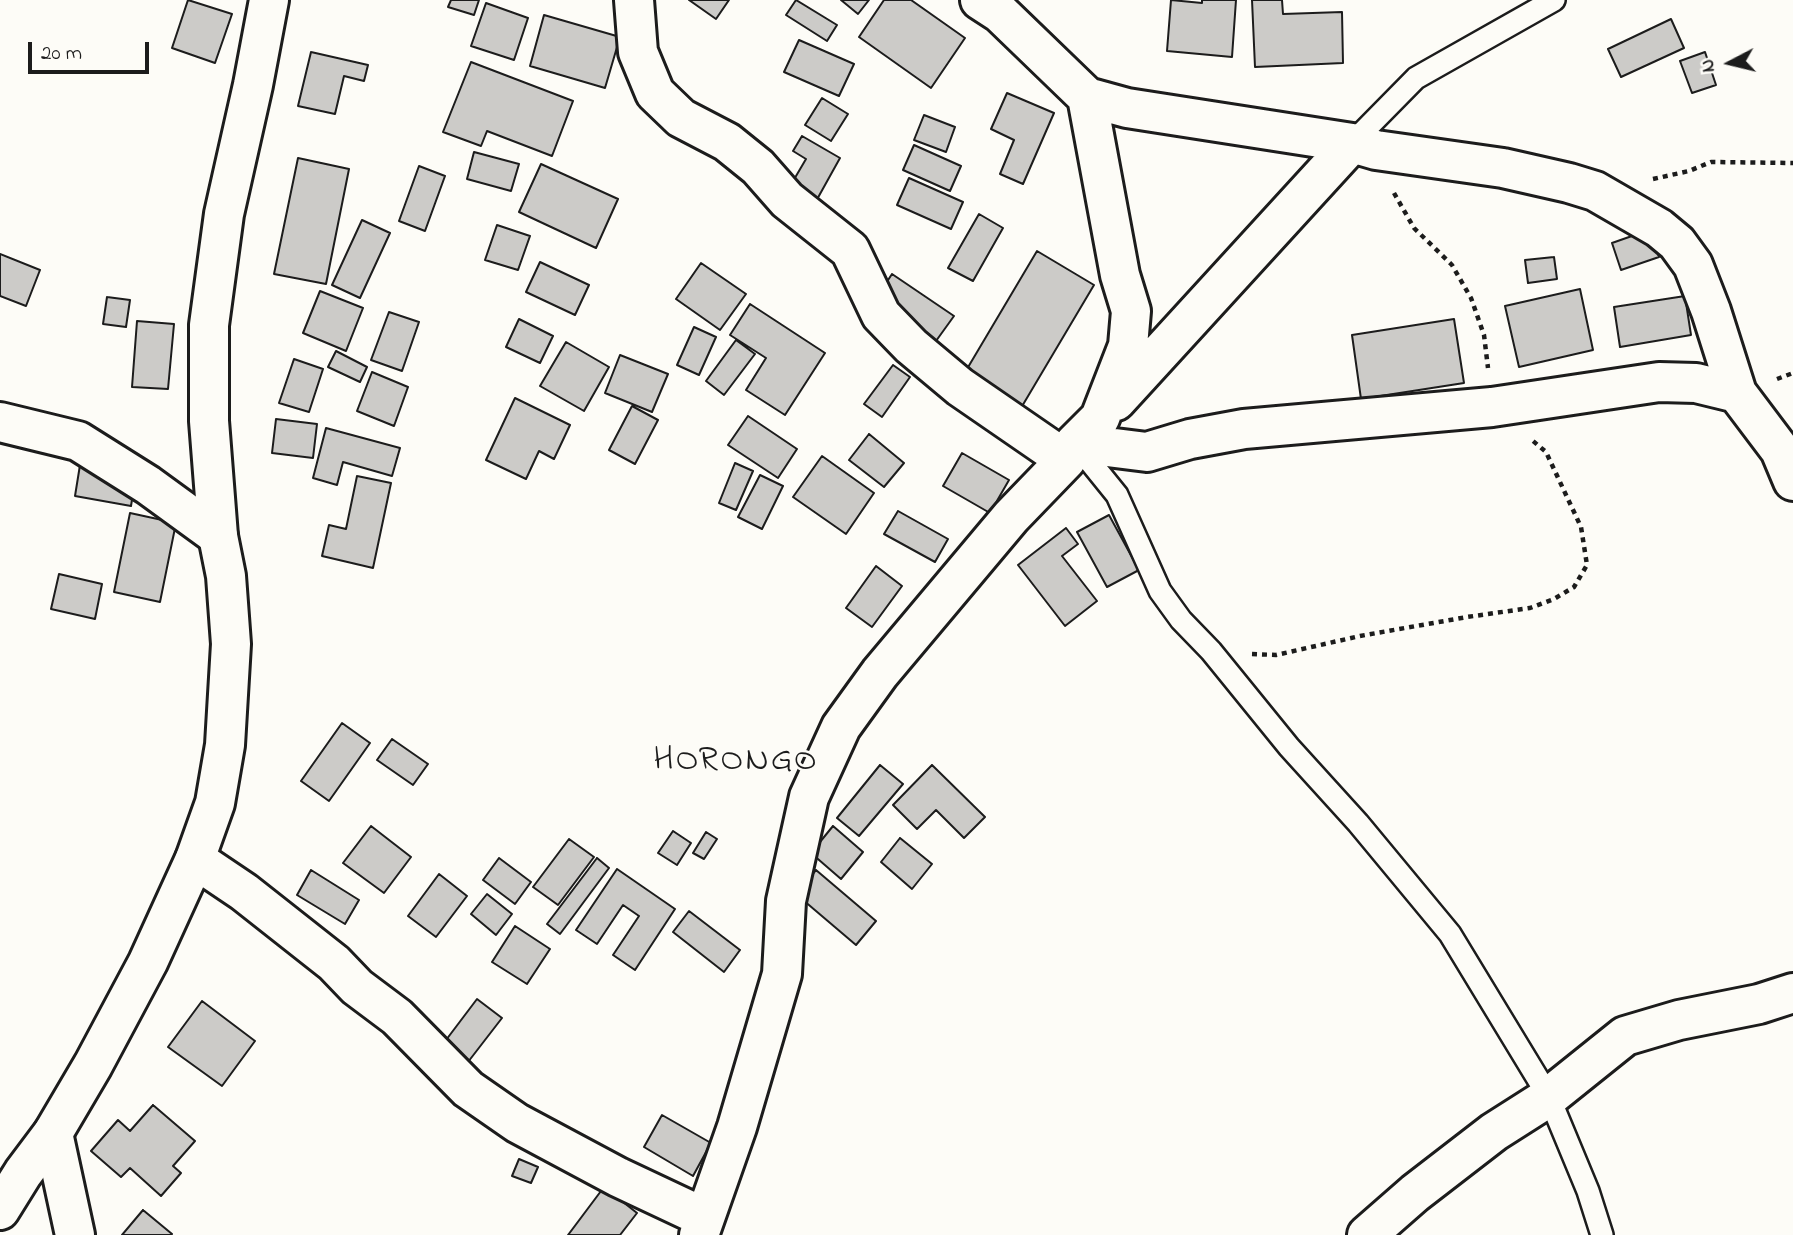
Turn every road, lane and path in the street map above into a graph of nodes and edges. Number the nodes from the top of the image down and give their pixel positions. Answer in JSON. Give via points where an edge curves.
{"nodes":[{"id":1,"x":269,"y":0,"type":"edge"},
{"id":2,"x":634,"y":0,"type":"edge"},
{"id":3,"x":980,"y":0,"type":"edge"},
{"id":4,"x":1554,"y":0,"type":"edge"},
{"id":5,"x":1087,"y":97,"type":"junction"},
{"id":6,"x":1364,"y":146,"type":"junction"},
{"id":7,"x":1793,"y":163,"type":"edge"},
{"id":8,"x":1595,"y":191,"type":"junction"},
{"id":9,"x":1737,"y":393,"type":"junction"},
{"id":10,"x":1492,"y":407,"type":"junction"},
{"id":11,"x":0,"y":422,"type":"edge"},
{"id":12,"x":1081,"y":440,"type":"junction"},
{"id":13,"x":1793,"y":481,"type":"edge"},
{"id":14,"x":218,"y":536,"type":"junction"},
{"id":15,"x":1211,"y":651,"type":"junction"},
{"id":16,"x":195,"y":859,"type":"junction"},
{"id":17,"x":1793,"y":993,"type":"edge"},
{"id":18,"x":1549,"y":1097,"type":"junction"},
{"id":19,"x":53,"y":1133,"type":"junction"},
{"id":20,"x":0,"y":1210,"type":"edge"},
{"id":21,"x":702,"y":1226,"type":"edge"},
{"id":22,"x":75,"y":1235,"type":"edge"},
{"id":23,"x":1367,"y":1235,"type":"edge"},
{"id":24,"x":1602,"y":1235,"type":"edge"}],
"edges":[{"from":1,"to":14,"type":"street","via":[[224,214],[209,325],[209,421]]},
{"from":2,"to":12,"type":"street","via":[[638,52],[655,93],[681,118],[737,150],[787,200],[850,250],[881,315],[911,346],[960,387]]},
{"from":3,"to":5,"type":"street","via":[[1000,13]]},
{"from":4,"to":6,"type":"lane","via":[[1416,78]]},
{"from":5,"to":6,"type":"street","via":[[1127,108]]},
{"from":5,"to":12,"type":"street","via":[[1130,311],[1128,346]]},
{"from":6,"to":8,"type":"street","via":[[1503,168]]},
{"from":6,"to":10,"type":"path","via":[[1413,228],[1452,265],[1471,298],[1484,335]]},
{"from":6,"to":12,"type":"street"},
{"from":7,"to":8,"type":"path","via":[[1711,162]]},
{"from":8,"to":9,"type":"street","via":[[1659,228],[1693,265]]},
{"from":9,"to":10,"type":"street","via":[[1696,383],[1659,382]]},
{"from":9,"to":13,"type":"street","via":[[1780,450]]},
{"from":10,"to":12,"type":"street","via":[[1244,429],[1147,452]]},
{"from":10,"to":15,"type":"path","via":[[1546,452],[1581,527],[1587,565],[1574,587],[1530,608],[1387,631],[1276,656]]},
{"from":11,"to":14,"type":"street","via":[[78,442]]},
{"from":12,"to":15,"type":"lane","via":[[1117,495],[1160,591]]},
{"from":12,"to":21,"type":"street","via":[[1002,527],[841,727],[809,797],[786,901],[782,974]]},
{"from":14,"to":16,"type":"street","via":[[231,644],[225,745],[215,803]]},
{"from":15,"to":18,"type":"lane","via":[[1450,934]]},
{"from":16,"to":19,"type":"street","via":[[148,962]]},
{"from":16,"to":21,"type":"street","via":[[334,962],[468,1089],[516,1124]]},
{"from":17,"to":18,"type":"street","via":[[1625,1036]]},
{"from":18,"to":23,"type":"street","via":[[1494,1132]]},
{"from":18,"to":24,"type":"lane"},
{"from":19,"to":20,"type":"street"},
{"from":19,"to":22,"type":"street"}]}
